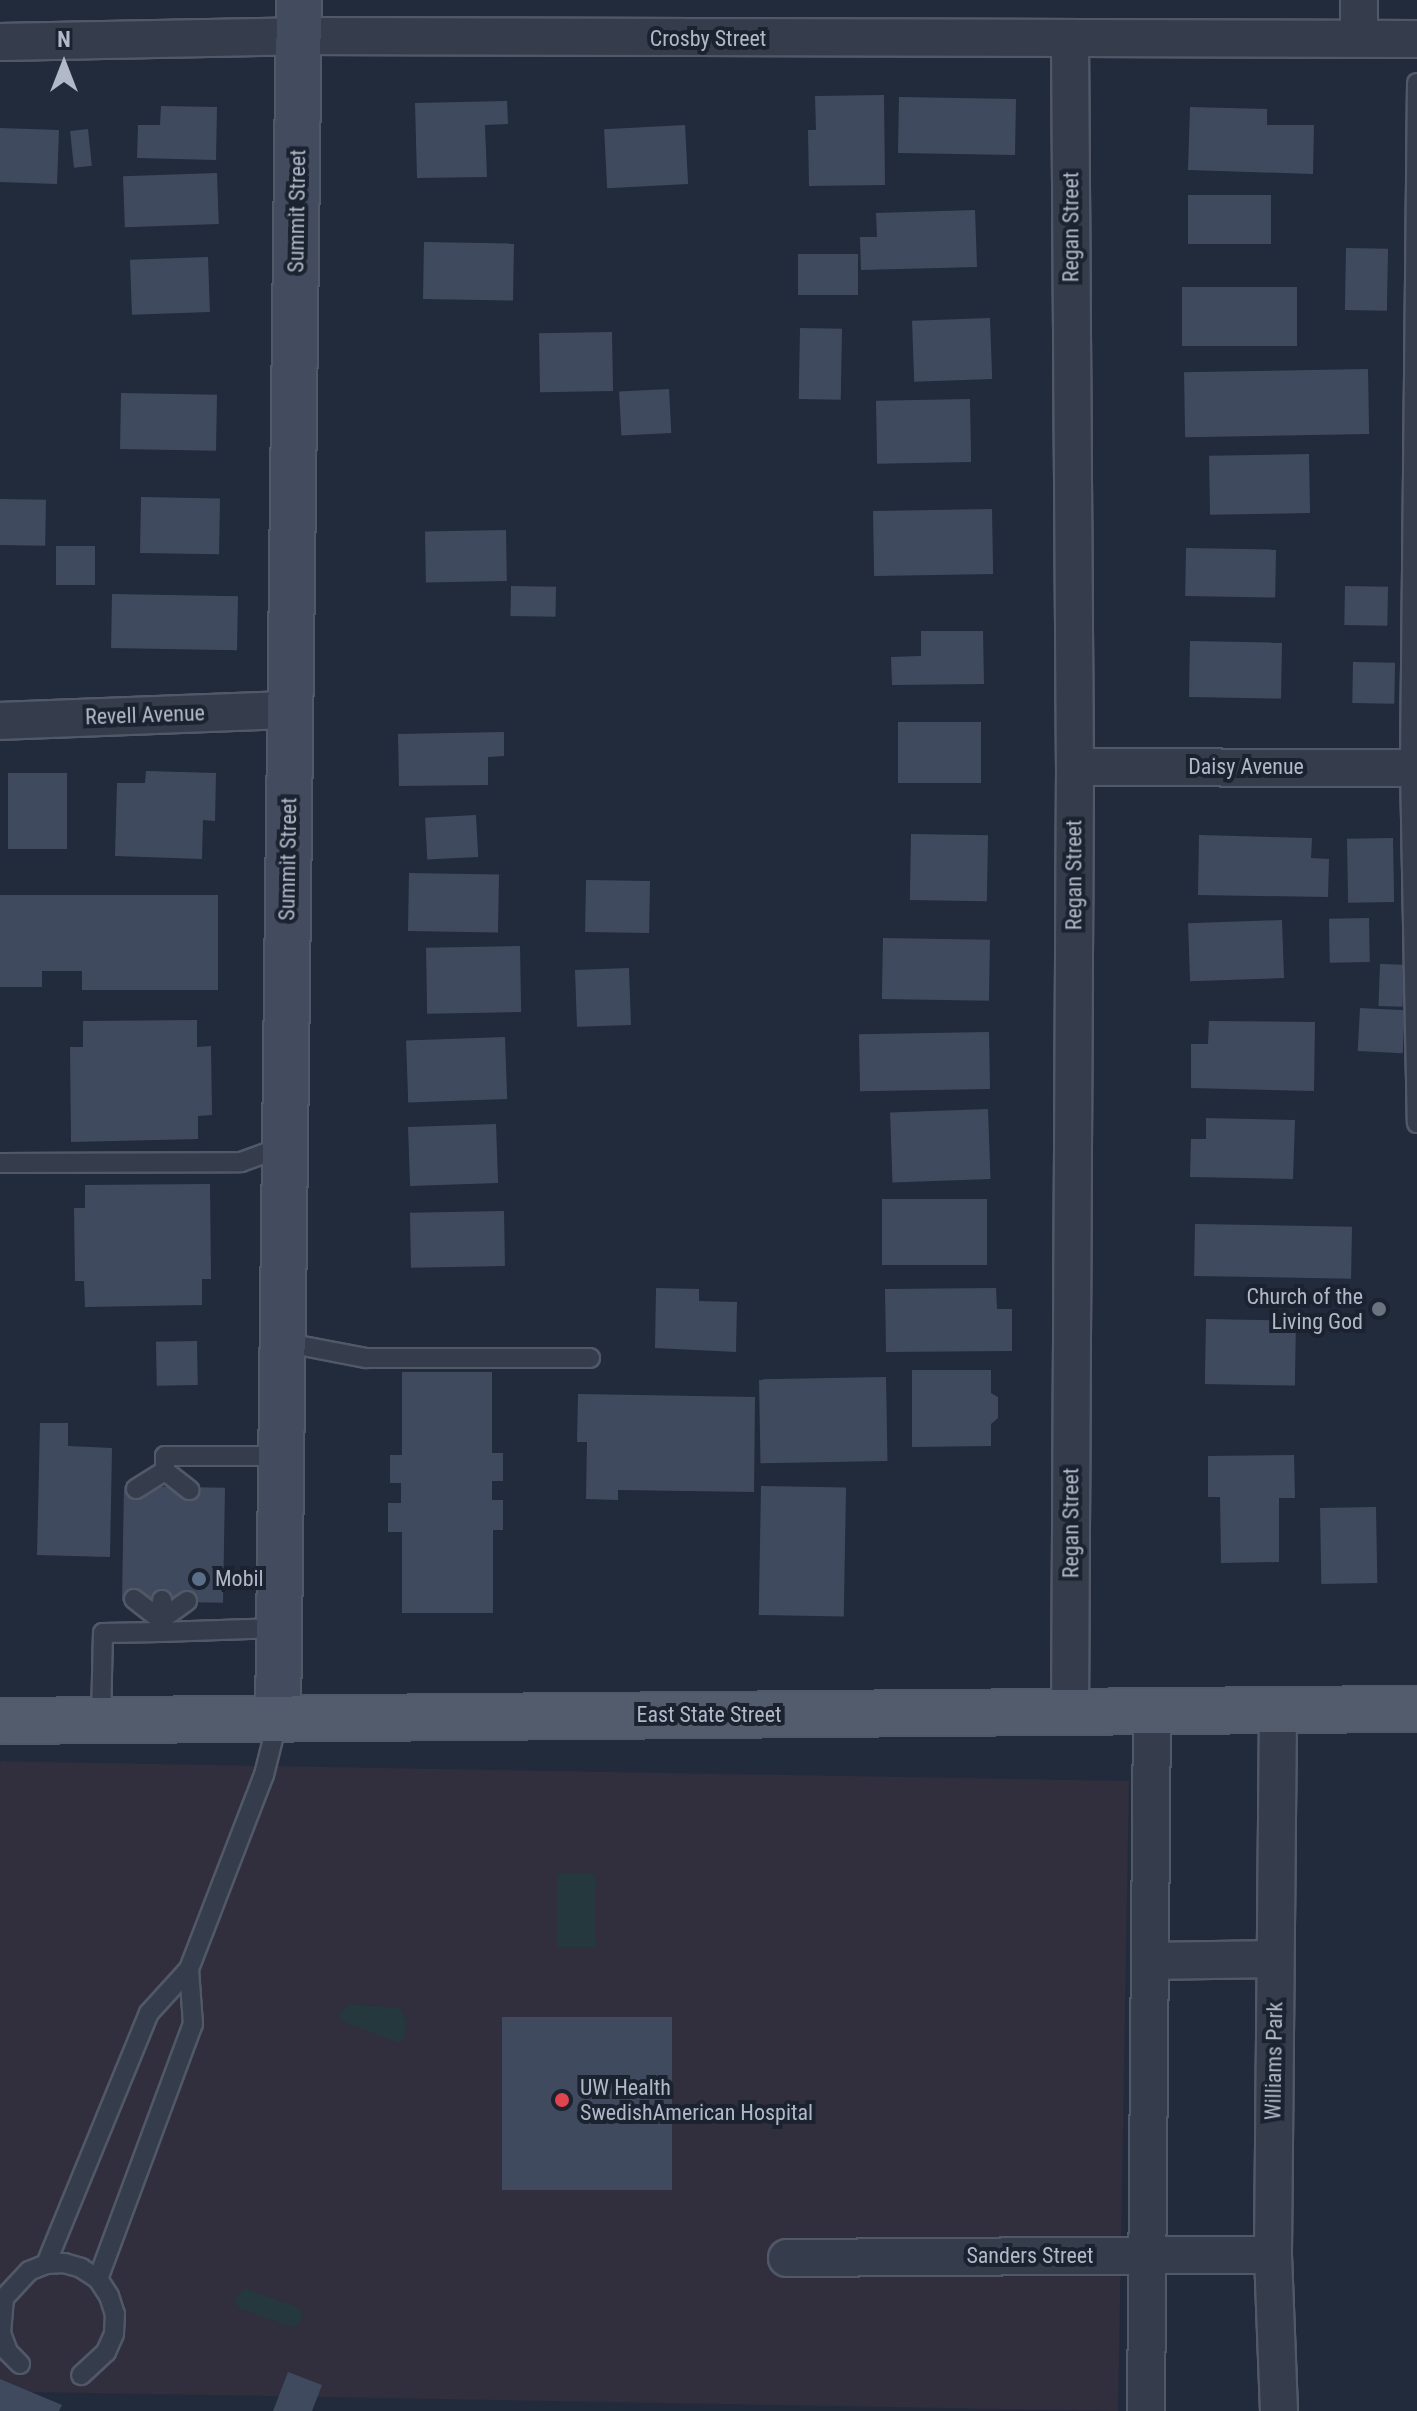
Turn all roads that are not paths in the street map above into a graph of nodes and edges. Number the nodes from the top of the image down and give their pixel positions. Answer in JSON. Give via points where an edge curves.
{"nodes":[{"id":1,"x":1359,"y":0,"type":"edge"},
{"id":2,"x":299,"y":18,"type":"edge"},
{"id":3,"x":1359,"y":37,"type":"junction"},
{"id":4,"x":1070,"y":38,"type":"junction"},
{"id":5,"x":1417,"y":39,"type":"edge"},
{"id":6,"x":0,"y":42,"type":"edge"},
{"id":7,"x":1417,"y":83,"type":"edge"},
{"id":8,"x":289,"y":710,"type":"junction"},
{"id":9,"x":0,"y":721,"type":"edge"},
{"id":10,"x":1075,"y":767,"type":"junction"},
{"id":11,"x":1414,"y":768,"type":"edge"},
{"id":12,"x":1417,"y":1123,"type":"edge"},
{"id":13,"x":285,"y":1146,"type":"junction"},
{"id":14,"x":0,"y":1163,"type":"edge"},
{"id":15,"x":282,"y":1342,"type":"junction"},
{"id":16,"x":590,"y":1358,"type":"dead end"},
{"id":17,"x":281,"y":1456,"type":"junction"},
{"id":18,"x":165,"y":1471,"type":"junction"},
{"id":19,"x":136,"y":1489,"type":"dead end"},
{"id":20,"x":189,"y":1490,"type":"dead end"},
{"id":21,"x":164,"y":1491,"type":"dead end"},
{"id":22,"x":134,"y":1599,"type":"dead end"},
{"id":23,"x":162,"y":1600,"type":"dead end"},
{"id":24,"x":187,"y":1601,"type":"dead end"},
{"id":25,"x":161,"y":1626,"type":"junction"},
{"id":26,"x":279,"y":1628,"type":"junction"},
{"id":27,"x":1417,"y":1709,"type":"edge"},
{"id":28,"x":1278,"y":1711,"type":"junction"},
{"id":29,"x":1070,"y":1712,"type":"junction"},
{"id":30,"x":1152,"y":1712,"type":"junction"},
{"id":31,"x":278,"y":1719,"type":"junction"},
{"id":32,"x":101,"y":1720,"type":"junction"},
{"id":33,"x":0,"y":1721,"type":"edge"},
{"id":34,"x":1275,"y":1959,"type":"junction"},
{"id":35,"x":1150,"y":1961,"type":"junction"},
{"id":36,"x":189,"y":1969,"type":"junction"},
{"id":37,"x":1273,"y":2255,"type":"junction"},
{"id":38,"x":1146,"y":2256,"type":"junction"},
{"id":39,"x":787,"y":2258,"type":"dead end"},
{"id":40,"x":46,"y":2264,"type":"junction"},
{"id":41,"x":98,"y":2279,"type":"junction"},
{"id":42,"x":20,"y":2364,"type":"dead end"},
{"id":43,"x":81,"y":2375,"type":"dead end"},
{"id":44,"x":1146,"y":2411,"type":"edge"},
{"id":45,"x":1279,"y":2411,"type":"edge"}],
"edges":[{"from":1,"to":3,"type":"street"},
{"from":2,"to":4,"type":"street","name":"Crosby Street"},
{"from":2,"to":6,"type":"street","name":"Crosby Street"},
{"from":2,"to":8,"type":"street","name":"Summit Street"},
{"from":3,"to":4,"type":"street","name":"Crosby Street"},
{"from":3,"to":5,"type":"street","name":"Crosby Street"},
{"from":4,"to":10,"type":"street","name":"Regan Street"},
{"from":7,"to":11,"type":"lane"},
{"from":8,"to":9,"type":"street","name":"Revell Avenue"},
{"from":8,"to":13,"type":"street","name":"Summit Street"},
{"from":10,"to":11,"type":"street","name":"Daisy Avenue"},
{"from":10,"to":29,"type":"street","name":"Regan Street"},
{"from":11,"to":12,"type":"lane"},
{"from":13,"to":14,"type":"lane","via":[[241,1162]]},
{"from":13,"to":15,"type":"street","name":"Summit Street"},
{"from":15,"to":16,"type":"lane","via":[[366,1358]]},
{"from":15,"to":17,"type":"street","name":"Summit Street"},
{"from":17,"to":18,"type":"lane","via":[[165,1456]]},
{"from":17,"to":26,"type":"street","name":"Summit Street"},
{"from":18,"to":19,"type":"lane"},
{"from":18,"to":20,"type":"lane"},
{"from":18,"to":21,"type":"lane"},
{"from":22,"to":25,"type":"lane"},
{"from":23,"to":25,"type":"lane"},
{"from":24,"to":25,"type":"lane"},
{"from":25,"to":26,"type":"lane"},
{"from":25,"to":32,"type":"lane","via":[[103,1633]]},
{"from":26,"to":31,"type":"street","name":"Summit Street"},
{"from":27,"to":28,"type":"main road","name":"East State Street"},
{"from":28,"to":30,"type":"main road","name":"East State Street"},
{"from":28,"to":34,"type":"street","name":"Williams Park"},
{"from":29,"to":30,"type":"main road","name":"East State Street"},
{"from":29,"to":31,"type":"main road","name":"East State Street"},
{"from":30,"to":35,"type":"street"},
{"from":31,"to":32,"type":"main road","name":"East State Street"},
{"from":31,"to":36,"type":"lane","via":[[264,1775]]},
{"from":32,"to":33,"type":"main road","name":"East State Street"},
{"from":34,"to":35,"type":"street"},
{"from":34,"to":37,"type":"street","name":"Williams Park"},
{"from":35,"to":38,"type":"street"},
{"from":36,"to":40,"type":"lane","via":[[149,2013]]},
{"from":36,"to":41,"type":"lane","via":[[193,2024]]},
{"from":37,"to":38,"type":"street","name":"Sanders Street"},
{"from":37,"to":45,"type":"street","name":"Williams Park"},
{"from":38,"to":39,"type":"street","name":"Sanders Street"},
{"from":38,"to":44,"type":"street"},
{"from":40,"to":41,"type":"lane","via":[[64,2263]]},
{"from":40,"to":42,"type":"lane","via":[[29,2271],[4,2298],[1,2333]]},
{"from":41,"to":43,"type":"lane","via":[[115,2314],[114,2334],[106,2352]]}]}
